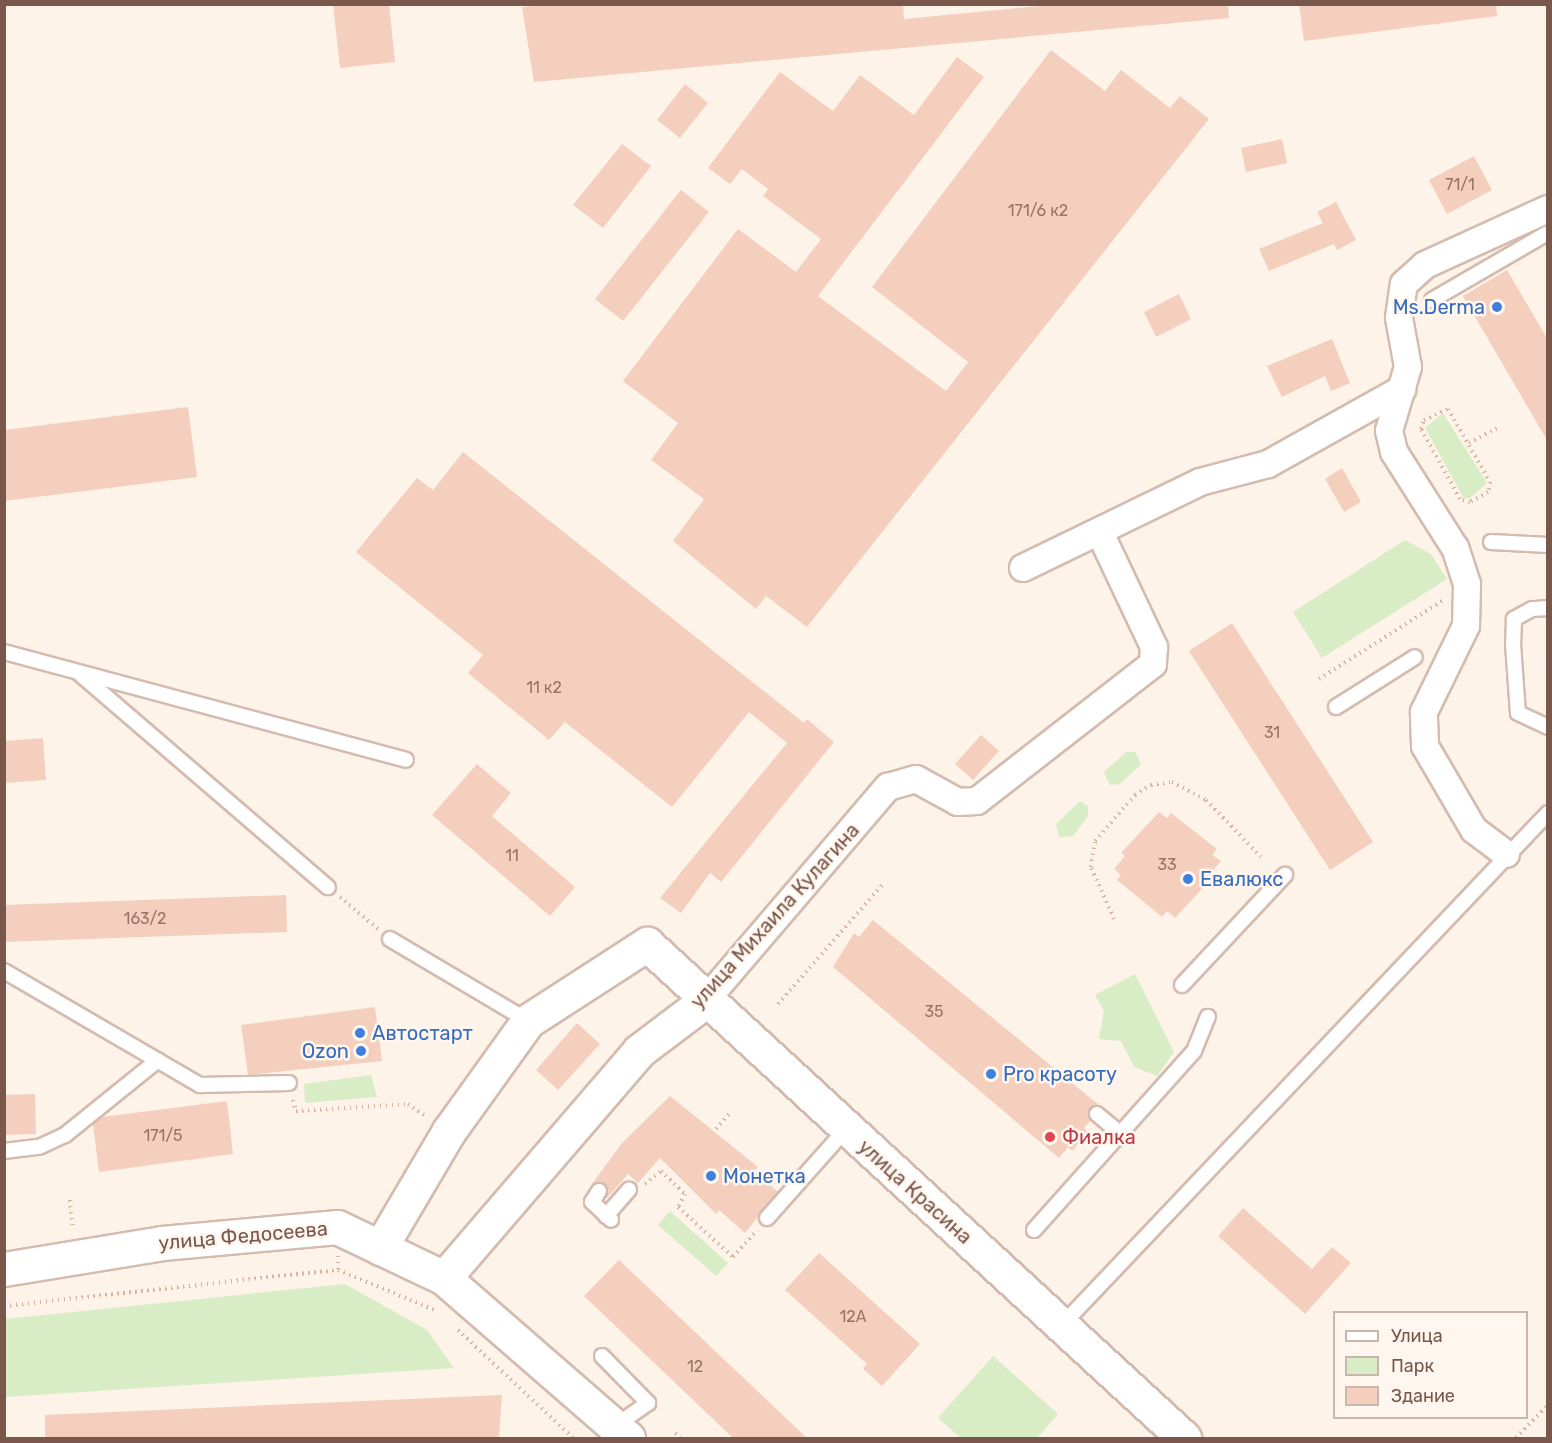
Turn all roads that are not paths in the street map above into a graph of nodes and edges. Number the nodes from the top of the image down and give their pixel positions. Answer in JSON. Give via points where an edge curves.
{"nodes":[{"id":1,"x":1544,"y":224,"type":"edge"},
{"id":2,"x":1432,"y":300,"type":"dead end"},
{"id":3,"x":1402,"y":389,"type":"junction"},
{"id":4,"x":1100,"y":533,"type":"junction"},
{"id":5,"x":1491,"y":542,"type":"dead end"},
{"id":6,"x":1548,"y":545,"type":"edge"},
{"id":7,"x":1023,"y":568,"type":"dead end"},
{"id":8,"x":1548,"y":608,"type":"edge"},
{"id":9,"x":4,"y":652,"type":"edge"},
{"id":10,"x":1415,"y":657,"type":"dead end"},
{"id":11,"x":77,"y":671,"type":"junction"},
{"id":12,"x":1336,"y":707,"type":"dead end"},
{"id":13,"x":1548,"y":727,"type":"edge"},
{"id":14,"x":406,"y":760,"type":"dead end"},
{"id":15,"x":1548,"y":813,"type":"edge"},
{"id":16,"x":1506,"y":854,"type":"junction"},
{"id":17,"x":1285,"y":875,"type":"dead end"},
{"id":18,"x":328,"y":887,"type":"road end"},
{"id":19,"x":390,"y":939,"type":"road end"},
{"id":20,"x":4,"y":971,"type":"edge"},
{"id":21,"x":1182,"y":985,"type":"dead end"},
{"id":22,"x":705,"y":1001,"type":"junction"},
{"id":23,"x":1208,"y":1017,"type":"dead end"},
{"id":24,"x":528,"y":1021,"type":"junction"},
{"id":25,"x":158,"y":1060,"type":"junction"},
{"id":26,"x":289,"y":1083,"type":"road end"},
{"id":27,"x":1097,"y":1114,"type":"dead end"},
{"id":28,"x":846,"y":1130,"type":"junction"},
{"id":29,"x":1120,"y":1133,"type":"junction"},
{"id":30,"x":4,"y":1151,"type":"edge"},
{"id":31,"x":629,"y":1190,"type":"road end"},
{"id":32,"x":599,"y":1191,"type":"dead end"},
{"id":33,"x":767,"y":1218,"type":"road end"},
{"id":34,"x":1034,"y":1230,"type":"dead end"},
{"id":35,"x":380,"y":1248,"type":"junction"},
{"id":36,"x":4,"y":1269,"type":"edge"},
{"id":37,"x":444,"y":1278,"type":"junction"},
{"id":38,"x":1061,"y":1326,"type":"junction"},
{"id":39,"x":602,"y":1356,"type":"dead end"},
{"id":40,"x":622,"y":1432,"type":"edge"},
{"id":41,"x":1184,"y":1438,"type":"edge"}],
"edges":[{"from":1,"to":2,"type":"lane"},
{"from":1,"to":3,"type":"street","via":[[1411,274],[1400,299],[1408,366]]},
{"from":3,"to":4,"type":"street","via":[[1268,464],[1200,482]]},
{"from":3,"to":16,"type":"street","via":[[1392,407],[1394,452],[1455,548],[1467,584],[1466,626],[1420,729],[1434,770],[1454,801],[1474,830]]},
{"from":4,"to":7,"type":"street"},
{"from":4,"to":22,"type":"street","name":"улица Михаила Кулагина","via":[[1154,647],[1153,664],[977,801],[958,802],[916,779],[888,787]]},
{"from":5,"to":6,"type":"lane"},
{"from":8,"to":13,"type":"lane","via":[[1532,609],[1514,619],[1513,644],[1518,713]]},
{"from":9,"to":11,"type":"lane"},
{"from":10,"to":12,"type":"lane"},
{"from":11,"to":14,"type":"lane"},
{"from":11,"to":18,"type":"lane"},
{"from":15,"to":16,"type":"lane"},
{"from":16,"to":38,"type":"lane"},
{"from":17,"to":21,"type":"lane"},
{"from":19,"to":24,"type":"lane"},
{"from":20,"to":25,"type":"lane"},
{"from":22,"to":24,"type":"street","name":"улица Красина","via":[[647,944]]},
{"from":22,"to":28,"type":"street","name":"улица Красина"},
{"from":22,"to":37,"type":"street","name":"улица Михаила Кулагина","via":[[639,1051]]},
{"from":23,"to":29,"type":"lane","via":[[1194,1051]]},
{"from":24,"to":35,"type":"street","via":[[449,1131]]},
{"from":25,"to":26,"type":"lane","via":[[200,1085]]},
{"from":25,"to":30,"type":"lane","via":[[65,1136],[39,1147]]},
{"from":27,"to":29,"type":"lane"},
{"from":28,"to":33,"type":"lane"},
{"from":28,"to":38,"type":"street","name":"улица Красина"},
{"from":29,"to":34,"type":"lane"},
{"from":31,"to":32,"type":"lane","via":[[608,1218],[592,1202]]},
{"from":35,"to":36,"type":"street","name":"улица Федосеева","via":[[337,1227],[162,1243]]},
{"from":35,"to":37,"type":"street","name":"улица Федосеева"},
{"from":37,"to":40,"type":"street","name":"улица Федосеева"},
{"from":38,"to":41,"type":"street","name":"улица Красина"},
{"from":39,"to":40,"type":"lane","via":[[648,1403]]}]}
